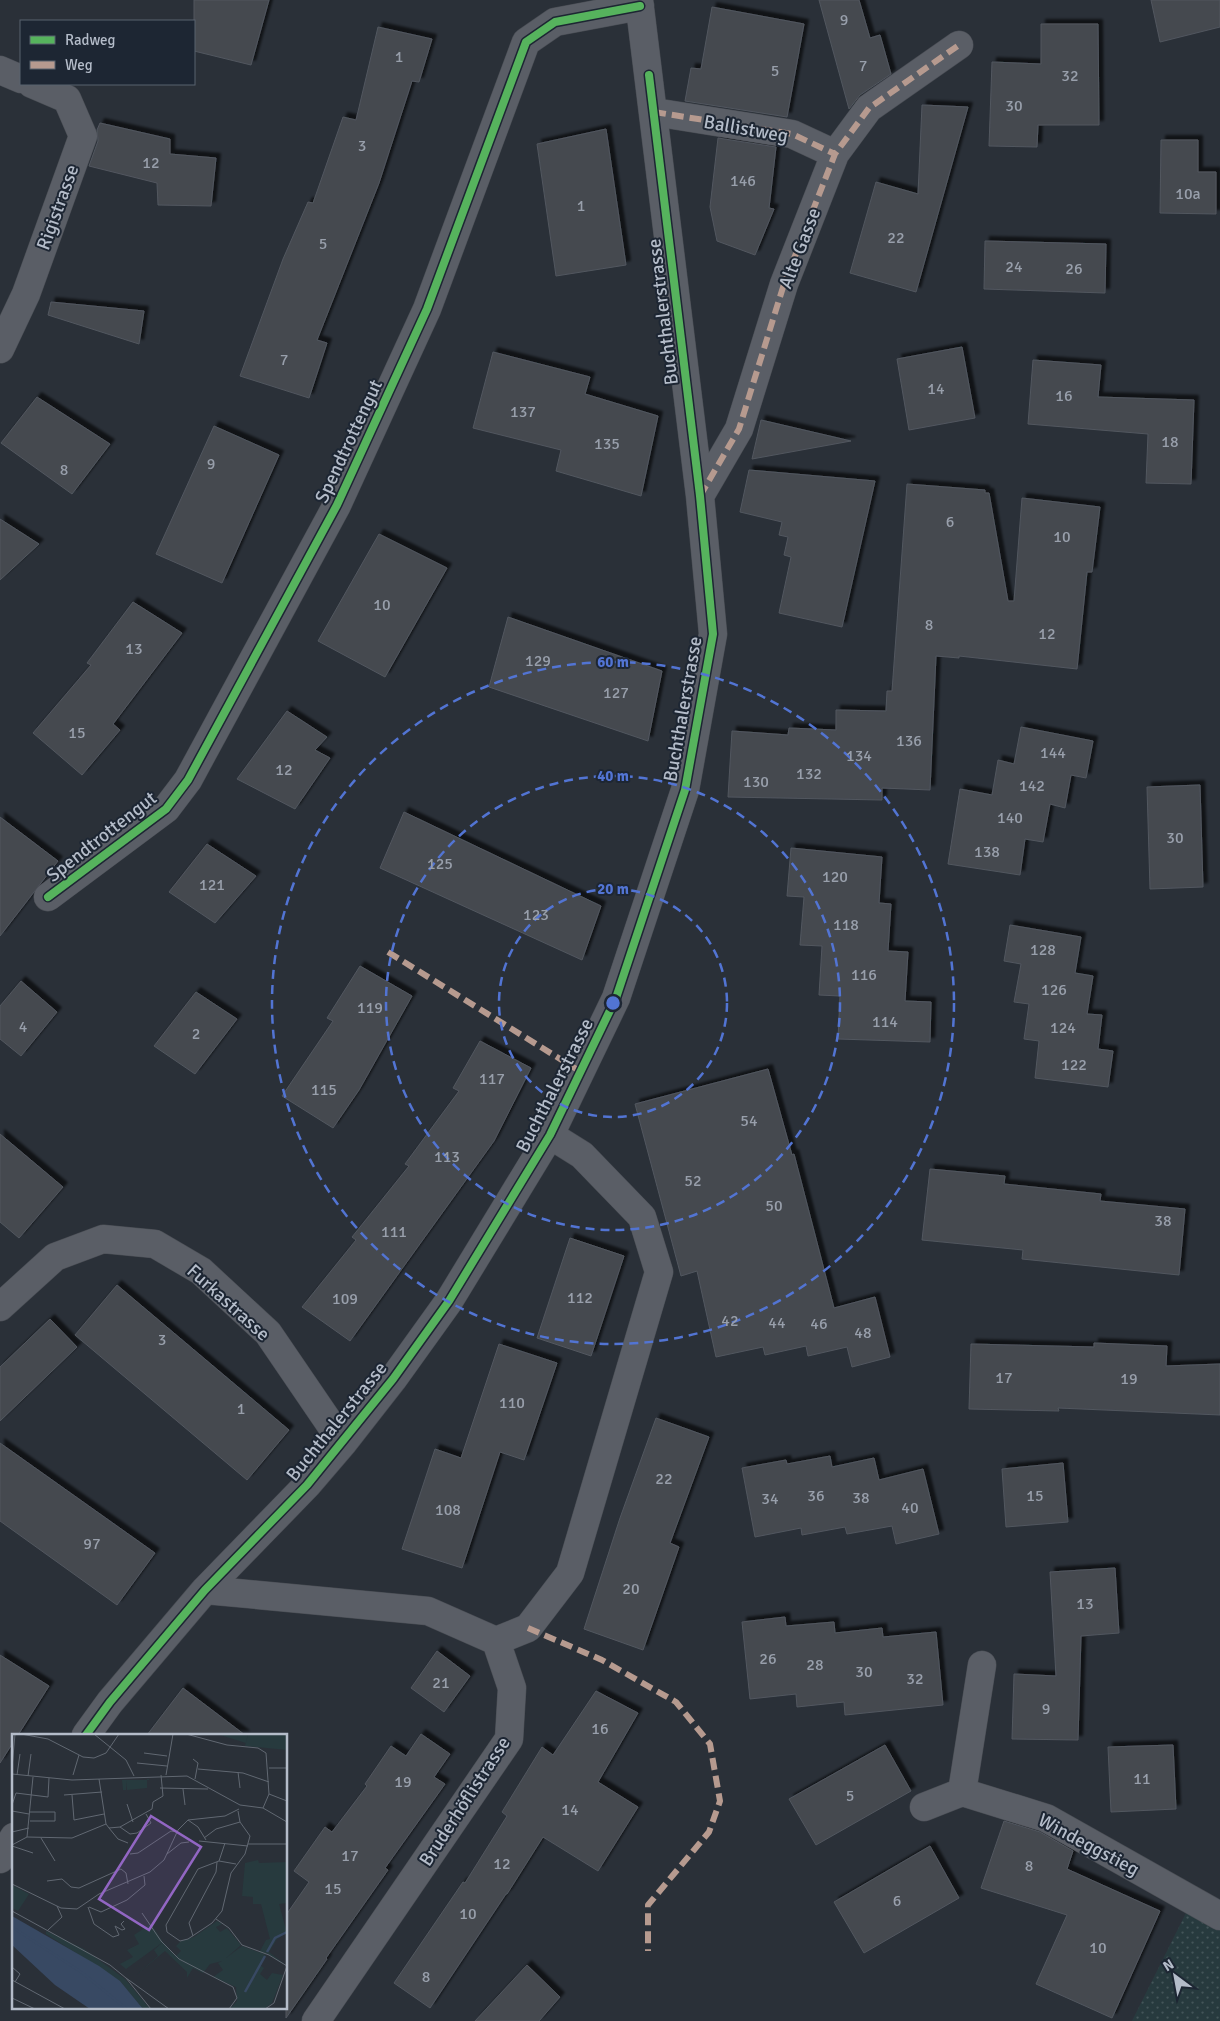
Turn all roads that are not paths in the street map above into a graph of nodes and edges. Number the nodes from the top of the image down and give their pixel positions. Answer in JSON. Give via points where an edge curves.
{"nodes":[{"id":1,"x":640,"y":3,"type":"edge"},
{"id":2,"x":959,"y":45,"type":"dead end"},
{"id":3,"x":0,"y":70,"type":"edge"},
{"id":4,"x":20,"y":79,"type":"edge"},
{"id":5,"x":34,"y":85,"type":"edge"},
{"id":6,"x":654,"y":112,"type":"junction"},
{"id":7,"x":835,"y":154,"type":"junction"},
{"id":8,"x":0,"y":349,"type":"edge"},
{"id":9,"x":700,"y":496,"type":"junction"},
{"id":10,"x":48,"y":897,"type":"dead end"},
{"id":11,"x":550,"y":1135,"type":"junction"},
{"id":12,"x":0,"y":1307,"type":"edge"},
{"id":13,"x":343,"y":1443,"type":"junction"},
{"id":14,"x":205,"y":1590,"type":"junction"},
{"id":15,"x":496,"y":1642,"type":"junction"},
{"id":16,"x":982,"y":1665,"type":"dead end"},
{"id":17,"x":87,"y":1734,"type":"edge"},
{"id":18,"x":962,"y":1792,"type":"junction"},
{"id":19,"x":924,"y":1807,"type":"dead end"},
{"id":20,"x":12,"y":1841,"type":"edge"},
{"id":21,"x":0,"y":1859,"type":"edge"},
{"id":22,"x":1220,"y":1916,"type":"edge"},
{"id":23,"x":316,"y":2021,"type":"edge"}],
"edges":[{"from":1,"to":6,"type":"street","name":"Buchthalerstrasse"},
{"from":1,"to":10,"type":"street","name":"Spendtrottengut","via":[[556,22],[526,42],[423,318],[337,505],[188,780],[166,809]]},
{"from":2,"to":7,"type":"street","name":"Alte Gasse","via":[[869,108]]},
{"from":3,"to":4,"type":"street"},
{"from":5,"to":8,"type":"street","name":"Rigistrasse","via":[[67,99],[83,136],[26,294]]},
{"from":6,"to":7,"type":"street","name":"Ballistweg","via":[[792,134]]},
{"from":6,"to":9,"type":"street","name":"Buchthalerstrasse"},
{"from":7,"to":9,"type":"street","name":"Alte Gasse","via":[[784,284],[739,429]]},
{"from":9,"to":11,"type":"street","name":"Buchthalerstrasse","via":[[713,634],[685,790],[616,998]]},
{"from":11,"to":13,"type":"street","name":"Buchthalerstrasse","via":[[449,1300],[394,1379]]},
{"from":11,"to":15,"type":"street","via":[[582,1155],[642,1217],[658,1272],[570,1573],[528,1628]]},
{"from":12,"to":13,"type":"street","name":"Furkastrasse","via":[[55,1257],[103,1239],[155,1244],[201,1271],[268,1332]]},
{"from":13,"to":14,"type":"street","name":"Buchthalerstrasse"},
{"from":14,"to":15,"type":"street","via":[[428,1611]]},
{"from":14,"to":17,"type":"street","name":"Buchthalerstrasse"},
{"from":15,"to":23,"type":"street","name":"Bruderhöflistrasse","via":[[512,1688],[509,1739]]},
{"from":16,"to":18,"type":"street"},
{"from":18,"to":19,"type":"street"},
{"from":18,"to":22,"type":"street","name":"Windeggstieg","via":[[1046,1818]]},
{"from":20,"to":21,"type":"street"}]}
